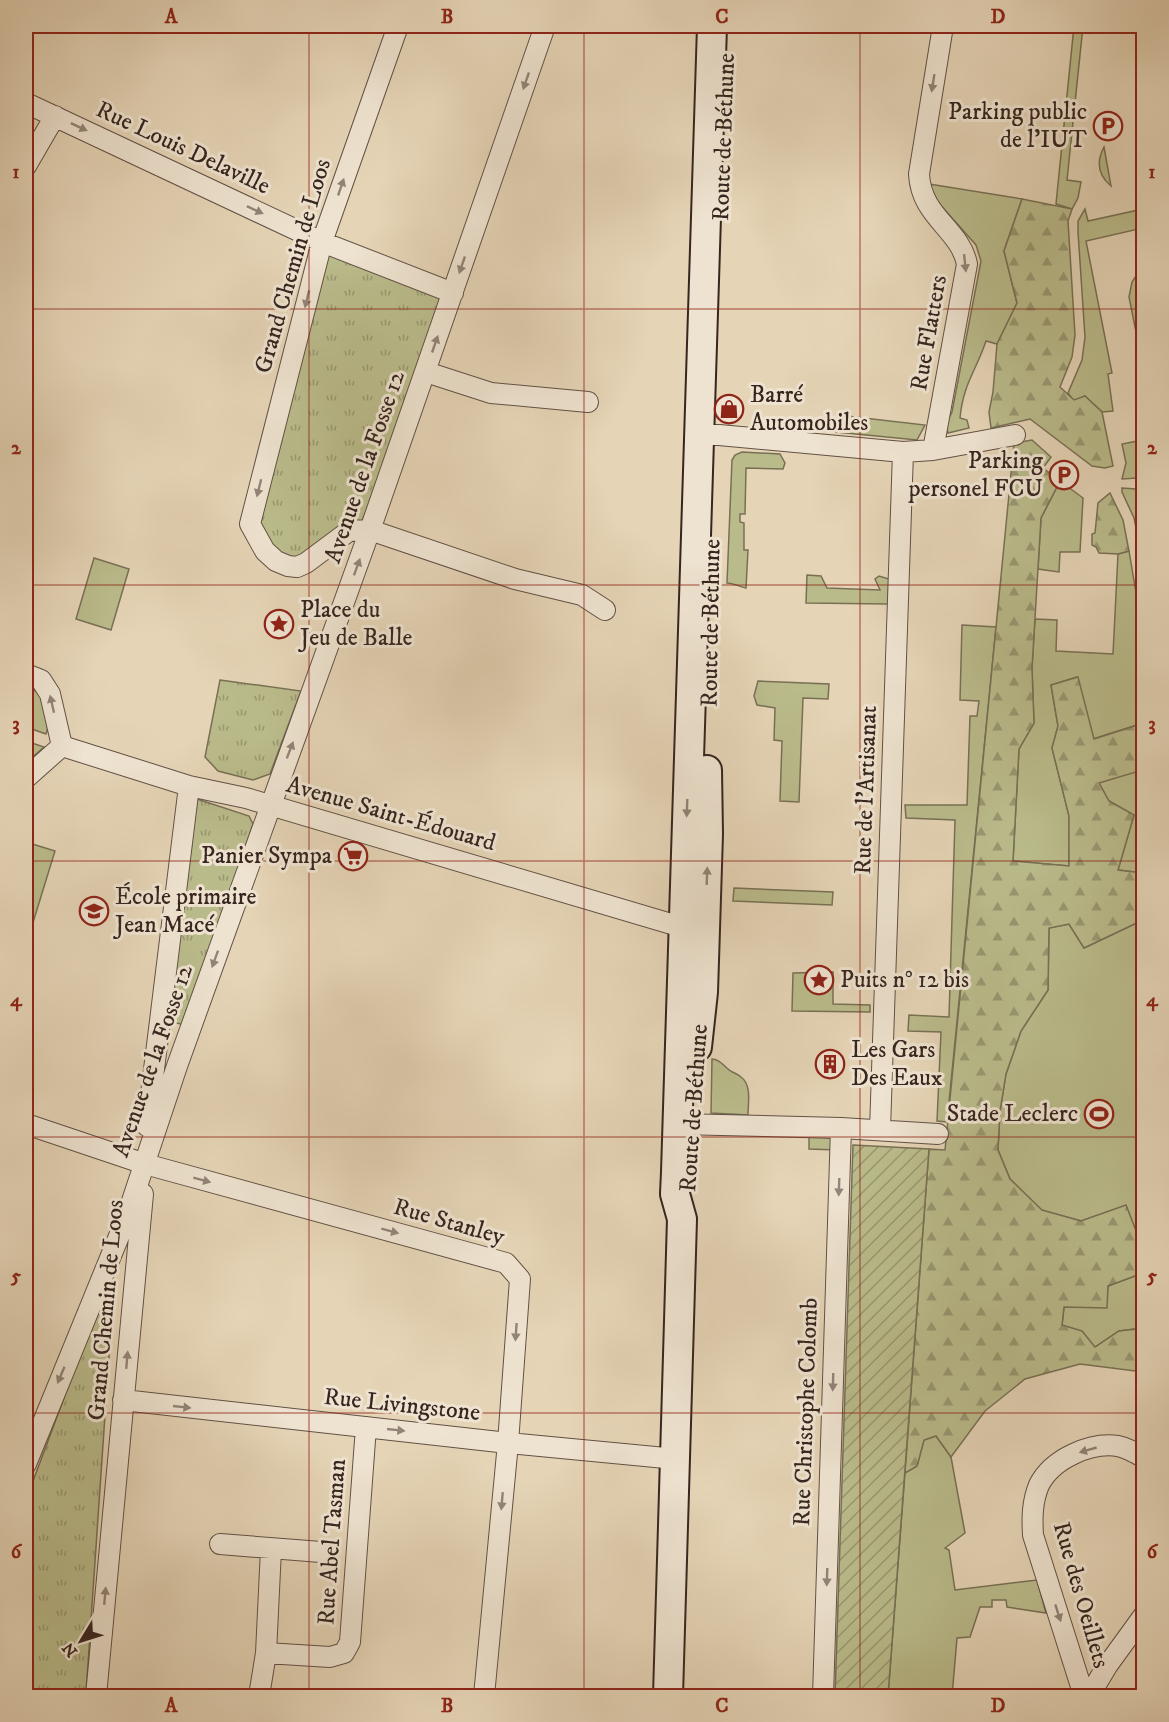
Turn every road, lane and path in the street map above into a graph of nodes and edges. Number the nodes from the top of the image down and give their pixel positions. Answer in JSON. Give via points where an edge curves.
{"nodes":[{"id":1,"x":398,"y":26,"type":"edge"},
{"id":2,"x":545,"y":26,"type":"edge"},
{"id":3,"x":711,"y":26,"type":"edge"},
{"id":4,"x":727,"y":26,"type":"edge"},
{"id":5,"x":943,"y":26,"type":"edge"},
{"id":6,"x":26,"y":103,"type":"edge"},
{"id":7,"x":55,"y":116,"type":"junction"},
{"id":8,"x":26,"y":166,"type":"edge"},
{"id":9,"x":322,"y":242,"type":"junction"},
{"id":10,"x":453,"y":293,"type":"junction"},
{"id":11,"x":426,"y":372,"type":"junction"},
{"id":12,"x":588,"y":402,"type":"dead end"},
{"id":13,"x":706,"y":435,"type":"junction"},
{"id":14,"x":1015,"y":435,"type":"dead end"},
{"id":15,"x":933,"y":450,"type":"junction"},
{"id":16,"x":903,"y":452,"type":"junction"},
{"id":17,"x":370,"y":530,"type":"junction"},
{"id":18,"x":605,"y":610,"type":"dead end"},
{"id":19,"x":26,"y":674,"type":"edge"},
{"id":20,"x":62,"y":746,"type":"junction"},
{"id":21,"x":26,"y":778,"type":"edge"},
{"id":22,"x":189,"y":786,"type":"junction"},
{"id":23,"x":271,"y":806,"type":"junction"},
{"id":24,"x":694,"y":931,"type":"junction"},
{"id":25,"x":26,"y":1124,"type":"edge"},
{"id":26,"x":685,"y":1124,"type":"junction"},
{"id":27,"x":841,"y":1128,"type":"junction"},
{"id":28,"x":879,"y":1130,"type":"junction"},
{"id":29,"x":938,"y":1134,"type":"dead end"},
{"id":30,"x":145,"y":1164,"type":"junction"},
{"id":31,"x":123,"y":1400,"type":"junction"},
{"id":32,"x":366,"y":1427,"type":"junction"},
{"id":33,"x":508,"y":1443,"type":"junction"},
{"id":34,"x":1143,"y":1458,"type":"edge"},
{"id":35,"x":676,"y":1459,"type":"junction"},
{"id":36,"x":26,"y":1464,"type":"edge"},
{"id":37,"x":220,"y":1544,"type":"dead end"},
{"id":38,"x":271,"y":1549,"type":"junction"},
{"id":39,"x":321,"y":1552,"type":"dead end"},
{"id":40,"x":1140,"y":1625,"type":"edge"},
{"id":41,"x":266,"y":1653,"type":"junction"},
{"id":42,"x":96,"y":1696,"type":"edge"},
{"id":43,"x":259,"y":1696,"type":"edge"},
{"id":44,"x":484,"y":1696,"type":"edge"},
{"id":45,"x":668,"y":1696,"type":"edge"},
{"id":46,"x":823,"y":1696,"type":"edge"},
{"id":47,"x":1086,"y":1696,"type":"edge"}],
"edges":[{"from":9,"to":1,"type":"street","name":"Grand Chemin de Loos","one_way":true},
{"from":2,"to":10,"type":"street","name":"Avenue de la Fosse 12","one_way":true},
{"from":3,"to":13,"type":"main road","name":"Route de Béthune"},
{"from":4,"to":13,"type":"main road","name":"Route de Béthune"},
{"from":5,"to":15,"type":"street","name":"Rue Flatters","one_way":true,"via":[[920,187],[935,216],[963,251],[967,264]]},
{"from":6,"to":7,"type":"street","name":"Rue Louis Delaville"},
{"from":7,"to":8,"type":"street"},
{"from":7,"to":9,"type":"street","name":"Rue Louis Delaville","one_way":true},
{"from":9,"to":10,"type":"street","name":"Rue Louis Delaville"},
{"from":9,"to":17,"type":"street","name":"Grand Chemin de Loos","one_way":true,"via":[[250,524],[265,551],[276,561],[297,567],[349,531]]},
{"from":11,"to":10,"type":"street","name":"Avenue de la Fosse 12","one_way":true},
{"from":11,"to":12,"type":"street","via":[[490,393]]},
{"from":11,"to":17,"type":"street","name":"Avenue de la Fosse 12"},
{"from":13,"to":16,"type":"street"},
{"from":13,"to":24,"type":"main road","name":"Route de Béthune","via":[[712,577],[708,834]]},
{"from":14,"to":15,"type":"street"},
{"from":15,"to":16,"type":"street"},
{"from":16,"to":28,"type":"street","name":"Rue de l'Artisanat"},
{"from":17,"to":18,"type":"street","via":[[515,579],[582,595]]},
{"from":23,"to":17,"type":"street","name":"Avenue de la Fosse 12","one_way":true},
{"from":20,"to":19,"type":"street","one_way":true,"via":[[50,694],[40,680]]},
{"from":20,"to":21,"type":"street"},
{"from":20,"to":22,"type":"street","name":"Avenue Saint-Édouard"},
{"from":22,"to":23,"type":"street","name":"Avenue Saint-Édouard"},
{"from":22,"to":30,"type":"street","name":"Grand Chemin de Loos"},
{"from":23,"to":24,"type":"street","name":"Avenue Saint-Édouard"},
{"from":23,"to":30,"type":"street","name":"Avenue de la Fosse 12","one_way":true},
{"from":24,"to":26,"type":"main road","name":"Route de Béthune","via":[[704,992]]},
{"from":25,"to":30,"type":"street","name":"Rue Stanley"},
{"from":26,"to":27,"type":"street"},
{"from":26,"to":35,"type":"main road","name":"Route de Béthune","via":[[690,1194],[682,1219]]},
{"from":27,"to":28,"type":"street"},
{"from":27,"to":46,"type":"street","name":"Rue Christophe Colomb","one_way":true},
{"from":28,"to":29,"type":"street"},
{"from":31,"to":30,"type":"street","name":"Grand Chemin de Loos","one_way":true},
{"from":30,"to":33,"type":"street","name":"Rue Stanley","one_way":true,"via":[[506,1263],[520,1279]]},
{"from":30,"to":36,"type":"street","name":"Avenue de la Fosse 12","one_way":true},
{"from":31,"to":32,"type":"street","name":"Rue Livingstone","one_way":true},
{"from":42,"to":31,"type":"street","name":"Grand Chemin de Loos","one_way":true},
{"from":32,"to":33,"type":"street","name":"Rue Livingstone","one_way":true},
{"from":32,"to":41,"type":"street","name":"Rue Abel Tasman","via":[[350,1642],[344,1653],[330,1657]]},
{"from":33,"to":35,"type":"street","name":"Rue Livingstone"},
{"from":33,"to":44,"type":"street","name":"Rue Stanley","one_way":true},
{"from":34,"to":47,"type":"street","name":"Rue des Oeillets","one_way":true,"via":[[1120,1447],[1104,1446],[1076,1454],[1050,1470],[1034,1501],[1033,1536]]},
{"from":35,"to":45,"type":"main road","name":"Route de Béthune"},
{"from":37,"to":38,"type":"street"},
{"from":38,"to":39,"type":"street"},
{"from":38,"to":41,"type":"street"},
{"from":40,"to":47,"type":"street","name":"Rue des Oeillets"},
{"from":41,"to":43,"type":"street"}]}
